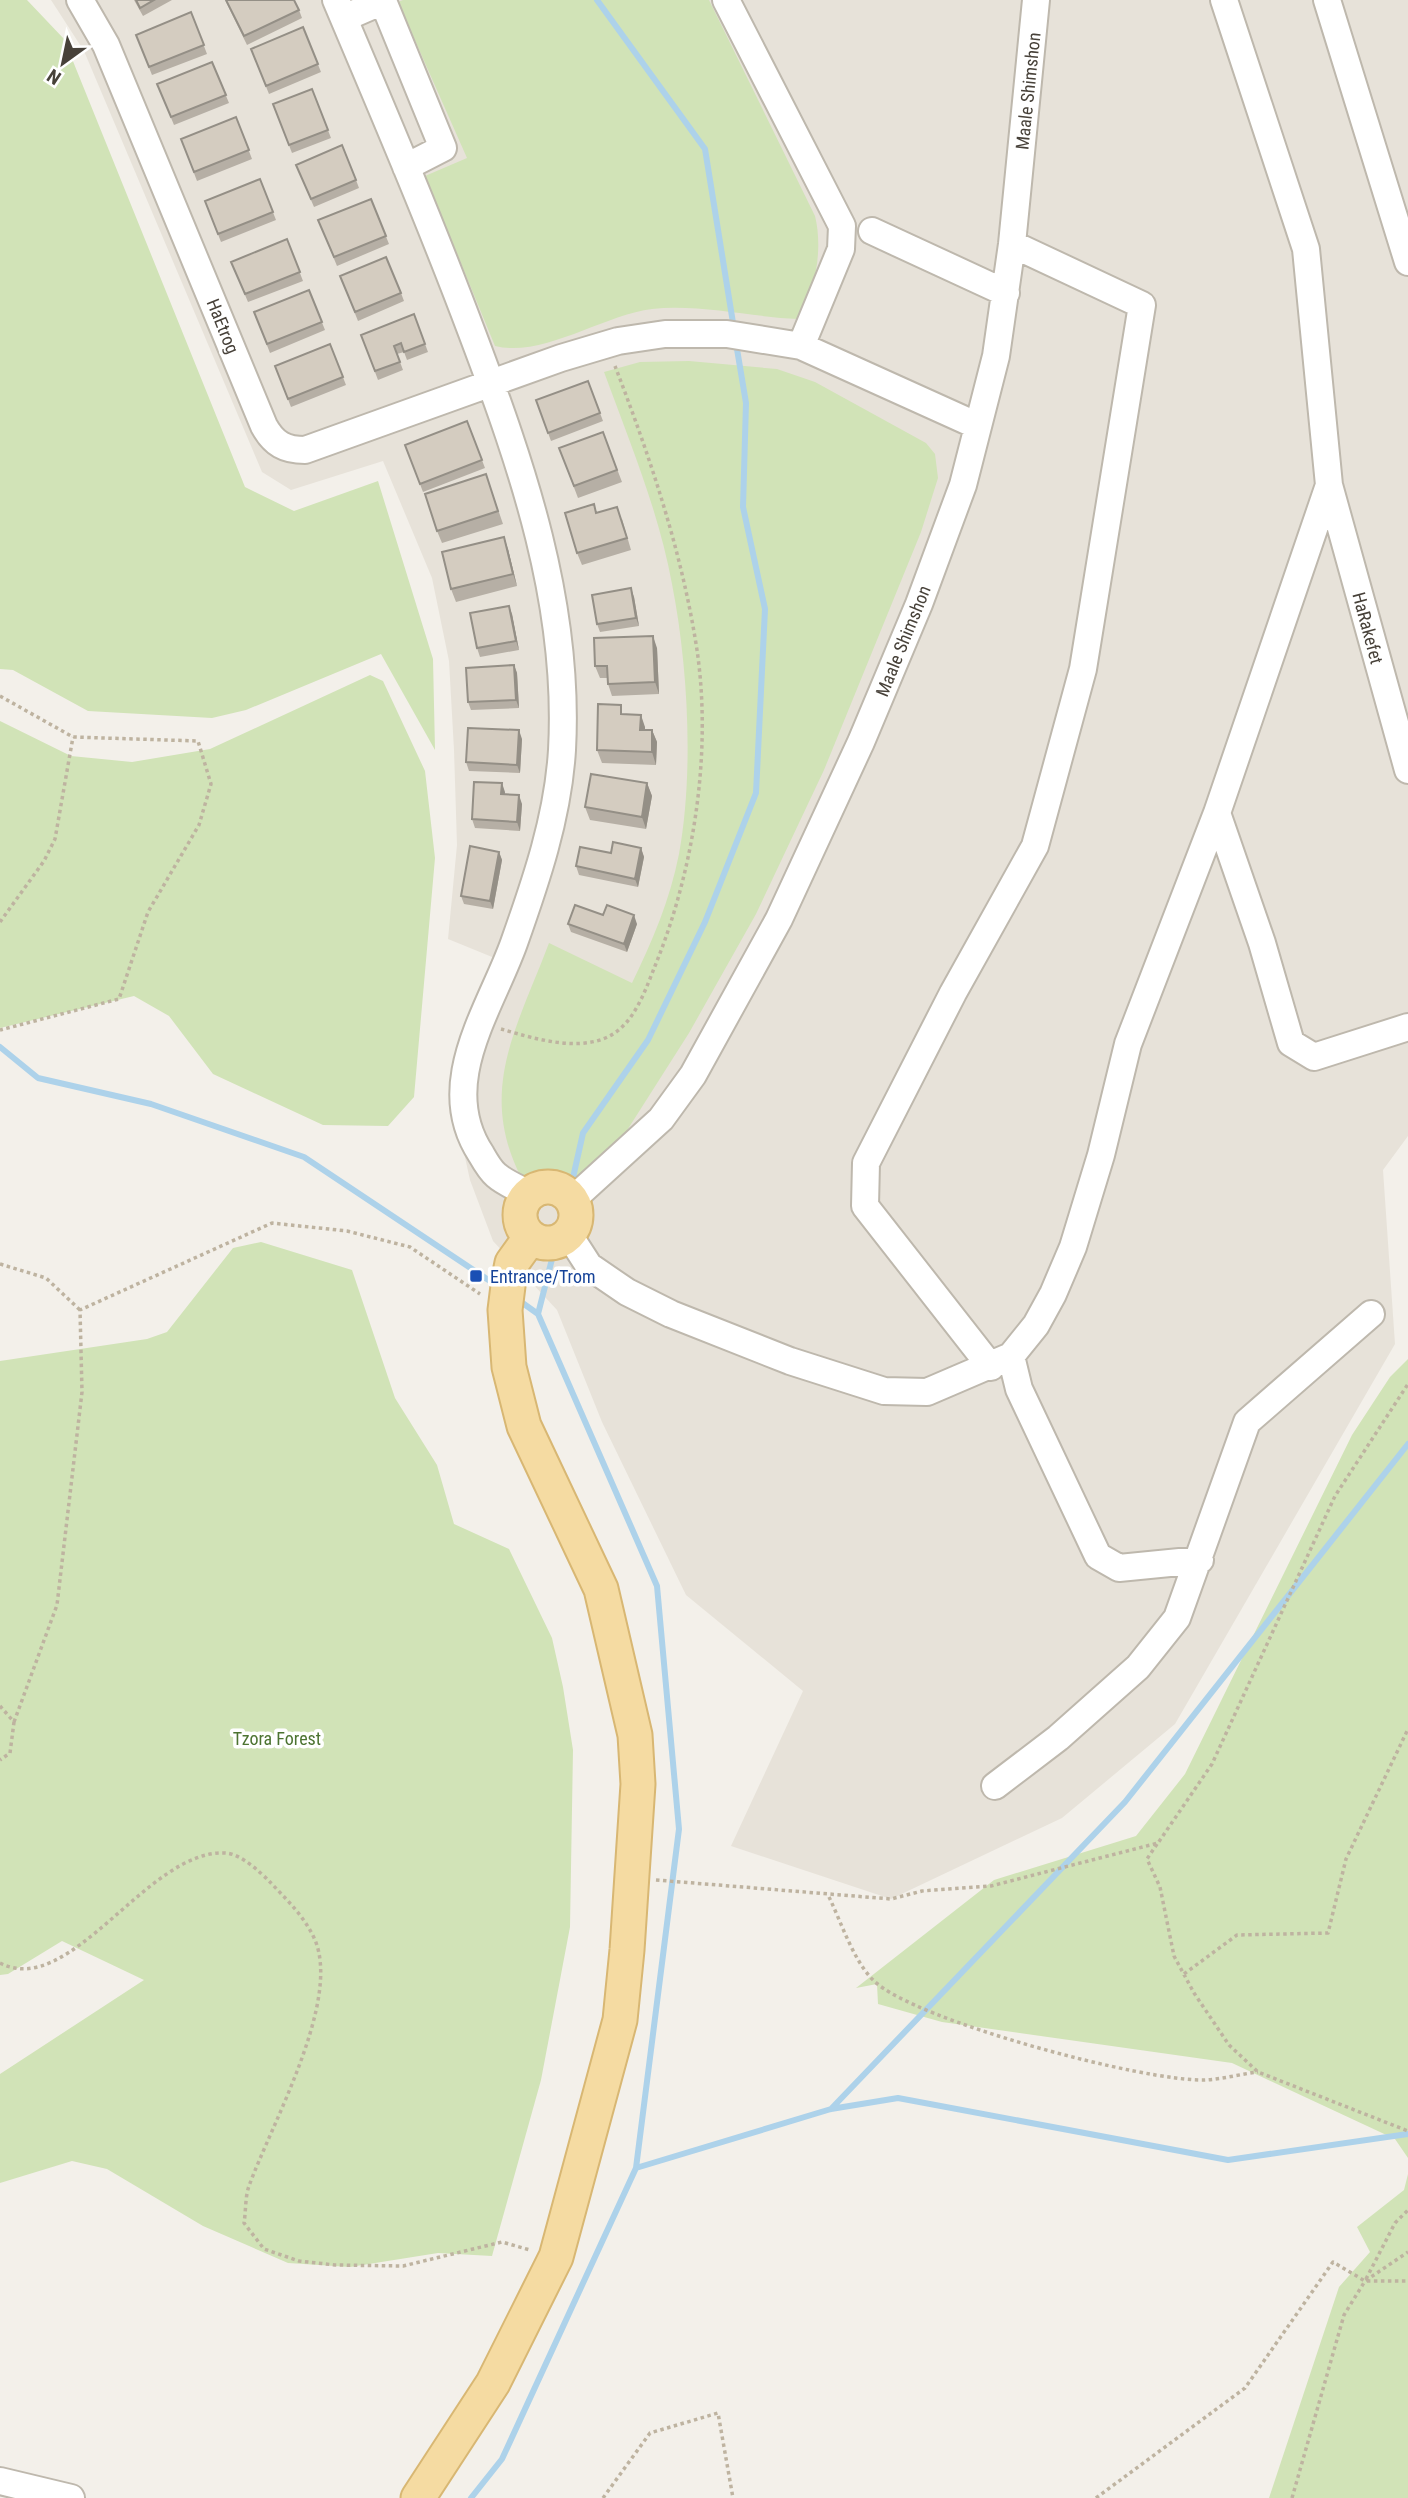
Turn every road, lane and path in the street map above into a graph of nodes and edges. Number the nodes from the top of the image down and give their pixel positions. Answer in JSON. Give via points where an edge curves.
{"nodes":[{"id":1,"x":80,"y":0,"type":"edge"},
{"id":2,"x":726,"y":0,"type":"edge"},
{"id":3,"x":1036,"y":0,"type":"edge"},
{"id":4,"x":1224,"y":0,"type":"edge"},
{"id":5,"x":1327,"y":0,"type":"edge"},
{"id":6,"x":340,"y":9,"type":"edge"},
{"id":7,"x":407,"y":167,"type":"junction"},
{"id":8,"x":872,"y":231,"type":"dead end"},
{"id":9,"x":1012,"y":244,"type":"junction"},
{"id":10,"x":1408,"y":262,"type":"edge"},
{"id":11,"x":1006,"y":293,"type":"junction"},
{"id":12,"x":607,"y":345,"type":"junction"},
{"id":13,"x":801,"y":346,"type":"junction"},
{"id":14,"x":491,"y":383,"type":"junction"},
{"id":15,"x":978,"y":426,"type":"junction"},
{"id":16,"x":1329,"y":485,"type":"junction"},
{"id":17,"x":0,"y":695,"type":"edge"},
{"id":18,"x":72,"y":737,"type":"junction"},
{"id":19,"x":1408,"y":770,"type":"edge"},
{"id":20,"x":1217,"y":813,"type":"junction"},
{"id":21,"x":0,"y":922,"type":"edge"},
{"id":22,"x":479,"y":1023,"type":"junction"},
{"id":23,"x":1408,"y":1027,"type":"edge"},
{"id":24,"x":0,"y":1030,"type":"edge"},
{"id":25,"x":529,"y":1194,"type":"junction"},
{"id":26,"x":572,"y":1200,"type":"junction"},
{"id":27,"x":569,"y":1235,"type":"junction"},
{"id":28,"x":530,"y":1238,"type":"junction"},
{"id":29,"x":0,"y":1264,"type":"edge"},
{"id":30,"x":80,"y":1310,"type":"junction"},
{"id":31,"x":505,"y":1310,"type":"junction"},
{"id":32,"x":1371,"y":1314,"type":"dead end"},
{"id":33,"x":1001,"y":1362,"type":"junction"},
{"id":34,"x":1408,"y":1384,"type":"edge"},
{"id":35,"x":1200,"y":1560,"type":"junction"},
{"id":36,"x":0,"y":1706,"type":"edge"},
{"id":37,"x":14,"y":1722,"type":"junction"},
{"id":38,"x":1408,"y":1729,"type":"edge"},
{"id":39,"x":0,"y":1760,"type":"edge"},
{"id":40,"x":995,"y":1786,"type":"dead end"},
{"id":41,"x":1158,"y":1843,"type":"junction"},
{"id":42,"x":632,"y":1878,"type":"junction"},
{"id":43,"x":829,"y":1896,"type":"junction"},
{"id":44,"x":0,"y":1964,"type":"edge"},
{"id":45,"x":1184,"y":1974,"type":"junction"},
{"id":46,"x":1258,"y":2071,"type":"junction"},
{"id":47,"x":1408,"y":2131,"type":"edge"},
{"id":48,"x":1408,"y":2210,"type":"edge"},
{"id":49,"x":1408,"y":2252,"type":"edge"},
{"id":50,"x":556,"y":2257,"type":"junction"},
{"id":51,"x":1365,"y":2281,"type":"junction"},
{"id":52,"x":1408,"y":2281,"type":"edge"},
{"id":53,"x":0,"y":2481,"type":"edge"},
{"id":54,"x":71,"y":2498,"type":"edge"},
{"id":55,"x":418,"y":2498,"type":"edge"},
{"id":56,"x":603,"y":2498,"type":"edge"},
{"id":57,"x":733,"y":2498,"type":"edge"},
{"id":58,"x":1096,"y":2498,"type":"edge"},
{"id":59,"x":1292,"y":2498,"type":"edge"}],
"edges":[{"from":1,"to":14,"type":"street","name":"HaEtrog","via":[[106,45],[264,426],[277,444],[305,450]]},
{"from":2,"to":13,"type":"street","via":[[842,226],[841,249]]},
{"from":3,"to":9,"type":"street","name":"Maale Shimshon"},
{"from":4,"to":16,"type":"street","via":[[1306,249]]},
{"from":5,"to":10,"type":"street"},
{"from":6,"to":7,"type":"street"},
{"from":6,"to":7,"type":"street","via":[[383,1],[443,148]]},
{"from":7,"to":14,"type":"street"},
{"from":8,"to":11,"type":"street"},
{"from":9,"to":11,"type":"street","name":"Maale Shimshon"},
{"from":9,"to":33,"type":"street","via":[[1142,306],[1083,669],[1035,846],[866,1163],[865,1206]]},
{"from":11,"to":15,"type":"street","name":"Maale Shimshon"},
{"from":12,"to":13,"type":"street","via":[[666,334],[703,334]]},
{"from":12,"to":14,"type":"street"},
{"from":12,"to":22,"type":"path","via":[[646,448],[680,567],[697,651],[702,726],[686,858],[672,923],[644,993],[622,1027],[600,1039],[558,1045]]},
{"from":13,"to":15,"type":"street"},
{"from":14,"to":22,"type":"street","via":[[550,576],[559,635],[562,751],[546,847],[512,948]]},
{"from":15,"to":26,"type":"street","name":"Maale Shimshon","via":[[963,485],[919,604],[835,800],[750,975],[693,1075],[661,1119]]},
{"from":16,"to":19,"type":"street","name":"HaRakefet"},
{"from":16,"to":20,"type":"street"},
{"from":17,"to":18,"type":"path"},
{"from":18,"to":21,"type":"path","via":[[55,839]]},
{"from":18,"to":24,"type":"path","via":[[198,741],[211,783],[199,825],[148,912],[119,999]]},
{"from":20,"to":23,"type":"street","via":[[1291,1043],[1314,1057]]},
{"from":20,"to":33,"type":"street","via":[[1128,1044],[1073,1247],[1036,1325]]},
{"from":22,"to":25,"type":"street","via":[[463,1078],[464,1115],[474,1144],[494,1175]]},
{"from":25,"to":26,"type":"main road","via":[[552,1187]]},
{"from":25,"to":28,"type":"main road","via":[[520,1216]]},
{"from":26,"to":27,"type":"main road","via":[[576,1218]]},
{"from":27,"to":28,"type":"main road","via":[[550,1244]]},
{"from":27,"to":33,"type":"street","via":[[589,1266],[627,1292],[719,1334],[853,1383],[884,1391],[926,1392]]},
{"from":28,"to":31,"type":"main road","via":[[512,1262]]},
{"from":29,"to":30,"type":"path","via":[[46,1278]]},
{"from":30,"to":31,"type":"path","via":[[272,1223],[347,1231],[410,1247]]},
{"from":30,"to":37,"type":"path","via":[[82,1392],[57,1605]]},
{"from":31,"to":42,"type":"main road","via":[[509,1367],[524,1426],[601,1589],[621,1670],[635,1735],[638,1784]]},
{"from":32,"to":35,"type":"street","via":[[1247,1422]]},
{"from":33,"to":35,"type":"street","via":[[1069,1489],[1098,1556],[1119,1568]]},
{"from":34,"to":41,"type":"path","via":[[1335,1496],[1212,1764]]},
{"from":35,"to":40,"type":"street","via":[[1177,1618],[1138,1667]]},
{"from":36,"to":37,"type":"path"},
{"from":37,"to":39,"type":"path","via":[[10,1753]]},
{"from":38,"to":45,"type":"path","via":[[1346,1859],[1328,1933],[1237,1935]]},
{"from":41,"to":43,"type":"path","via":[[991,1886],[922,1891],[891,1899]]},
{"from":41,"to":45,"type":"path","via":[[1147,1859],[1160,1887],[1174,1956]]},
{"from":42,"to":43,"type":"path"},
{"from":42,"to":50,"type":"main road","via":[[620,2020]]},
{"from":43,"to":46,"type":"path","via":[[864,1970],[877,1984],[943,2018],[1062,2054],[1148,2073],[1204,2080]]},
{"from":44,"to":50,"type":"path","via":[[15,1971],[52,1964],[165,1873],[193,1856],[229,1853],[259,1871],[288,1901],[309,1926],[321,1956],[311,2028],[248,2189],[244,2223],[264,2249],[299,2261],[335,2265],[403,2266],[502,2242]]},
{"from":45,"to":46,"type":"path","via":[[1229,2045]]},
{"from":46,"to":47,"type":"path"},
{"from":48,"to":51,"type":"path","via":[[1395,2223]]},
{"from":49,"to":51,"type":"path"},
{"from":50,"to":55,"type":"main road","via":[[494,2384]]},
{"from":51,"to":52,"type":"path"},
{"from":51,"to":58,"type":"path","via":[[1333,2262],[1245,2388]]},
{"from":51,"to":59,"type":"path","via":[[1344,2315]]},
{"from":53,"to":54,"type":"street"},
{"from":56,"to":57,"type":"path","via":[[650,2433],[718,2413]]}]}
